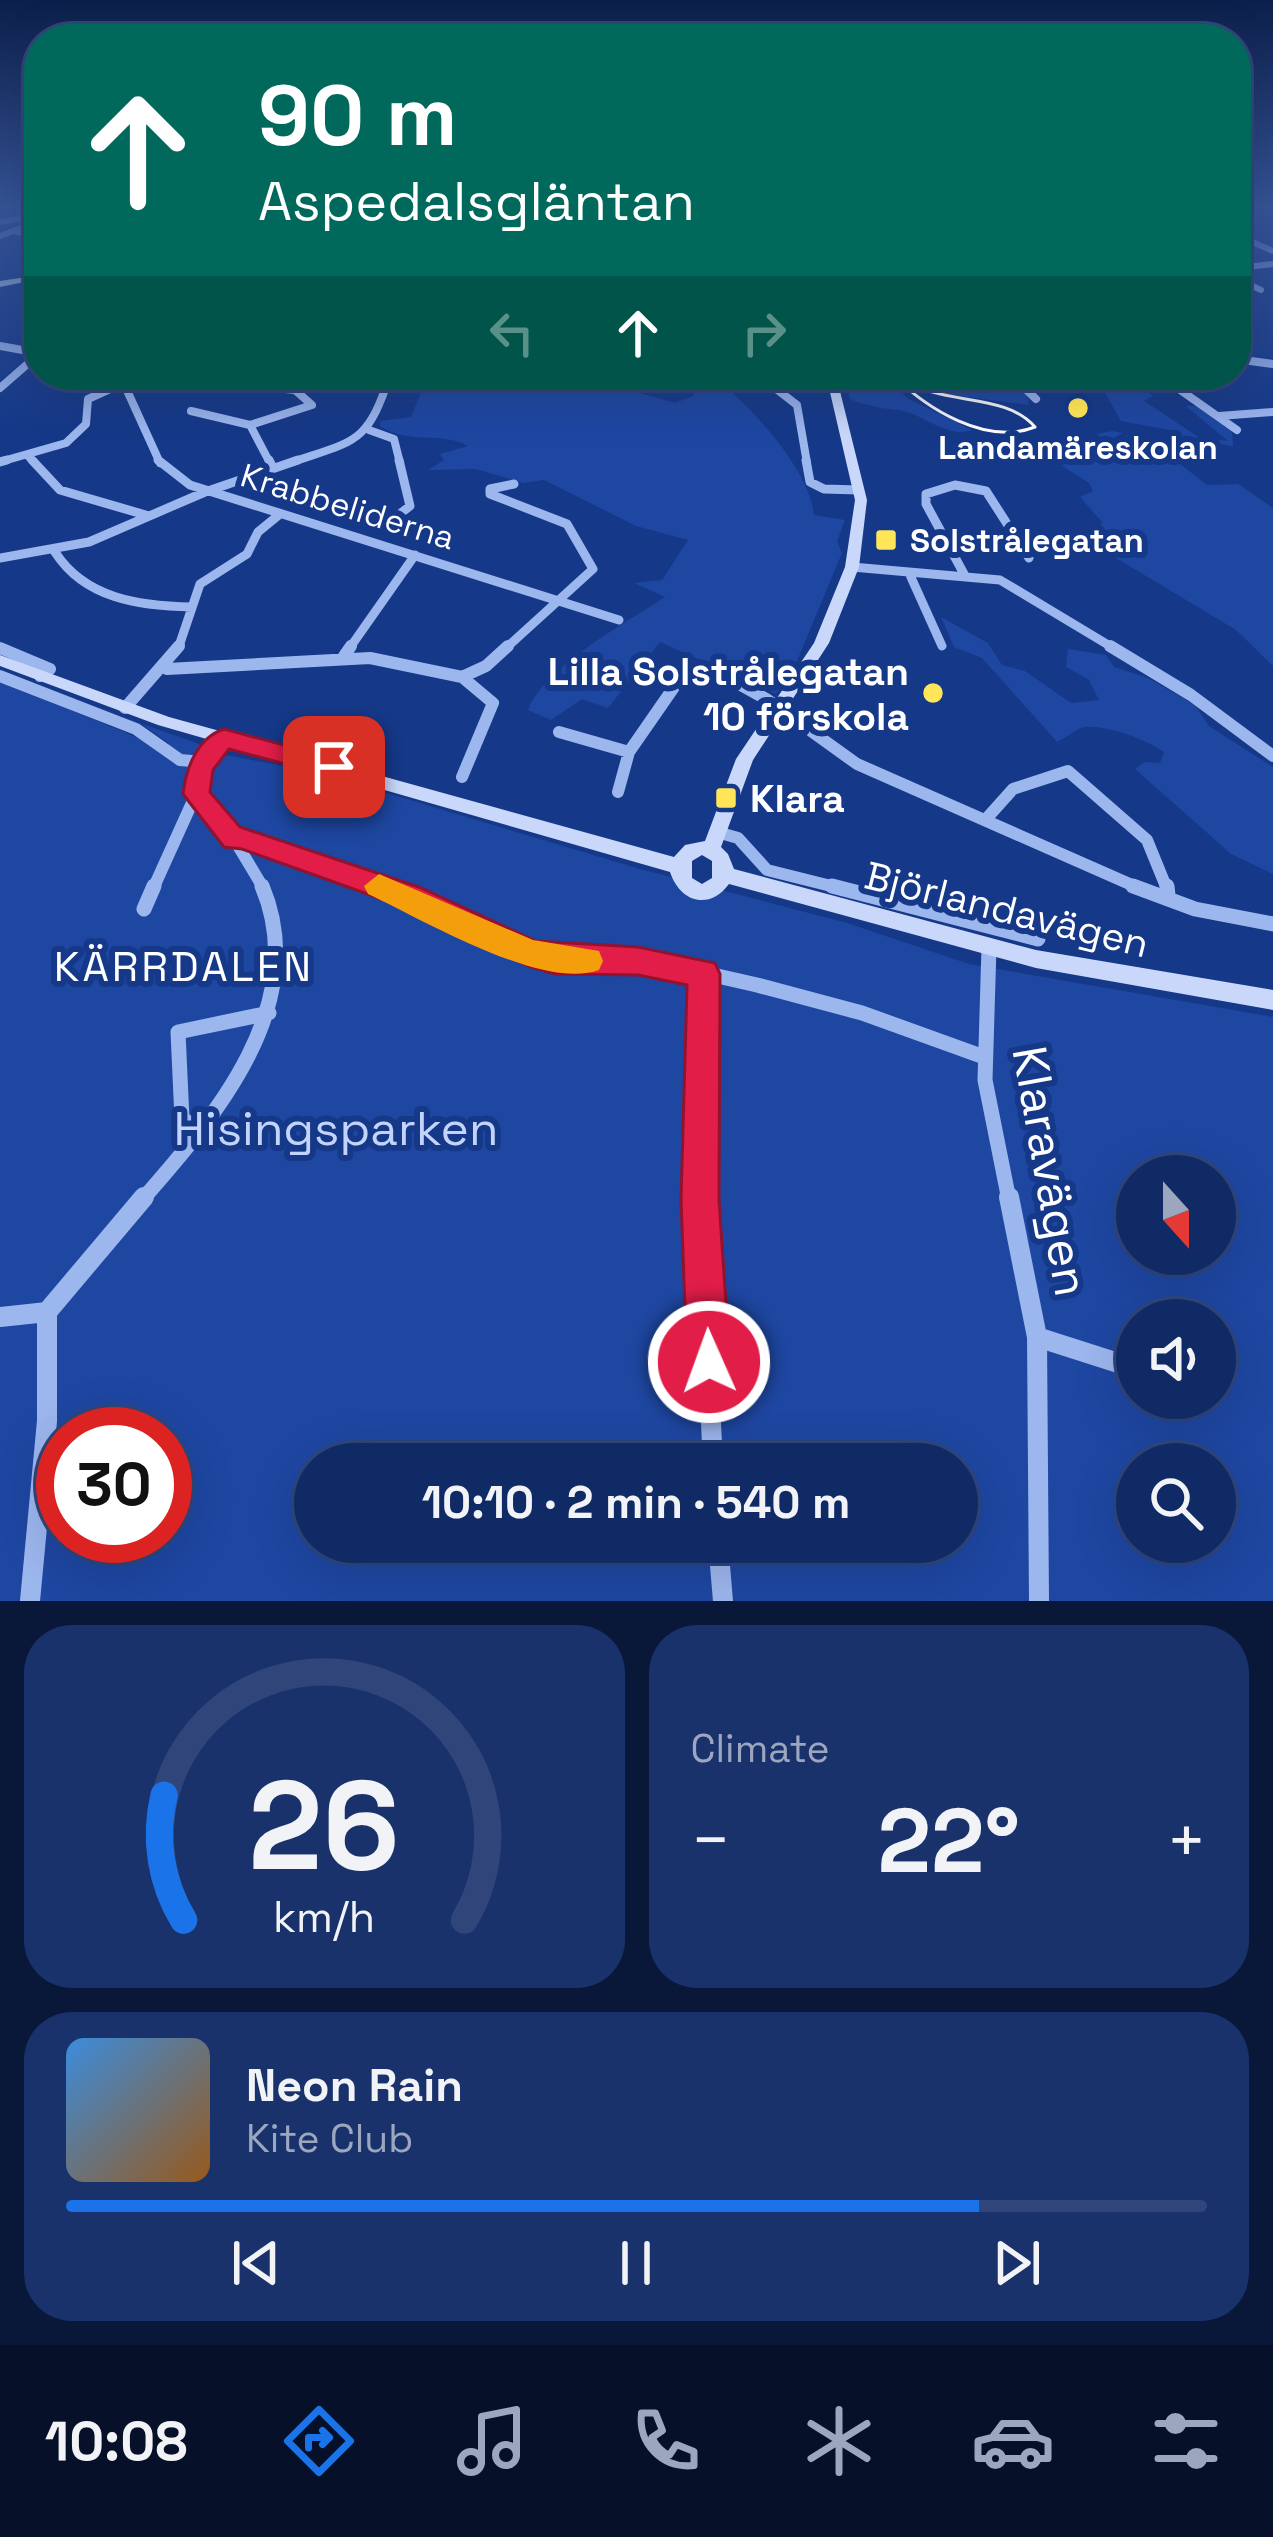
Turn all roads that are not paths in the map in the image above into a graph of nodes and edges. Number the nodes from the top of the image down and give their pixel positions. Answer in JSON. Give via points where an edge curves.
{"nodes":[{"id":1,"x":1251,"y":284,"type":"edge"},
{"id":2,"x":1261,"y":290,"type":"dead end"},
{"id":3,"x":24,"y":367,"type":"edge"},
{"id":4,"x":0,"y":388,"type":"edge"},
{"id":5,"x":103,"y":390,"type":"edge"},
{"id":6,"x":125,"y":390,"type":"edge"},
{"id":7,"x":296,"y":390,"type":"edge"},
{"id":8,"x":384,"y":390,"type":"edge"},
{"id":9,"x":778,"y":390,"type":"edge"},
{"id":10,"x":835,"y":390,"type":"edge"},
{"id":11,"x":1027,"y":390,"type":"edge"},
{"id":12,"x":1181,"y":390,"type":"edge"},
{"id":13,"x":1036,"y":399,"type":"dead end"},
{"id":14,"x":191,"y":411,"type":"dead end"},
{"id":15,"x":1273,"y":412,"type":"edge"},
{"id":16,"x":1218,"y":416,"type":"junction"},
{"id":17,"x":250,"y":425,"type":"junction"},
{"id":18,"x":369,"y":430,"type":"junction"},
{"id":19,"x":1237,"y":430,"type":"dead end"},
{"id":20,"x":28,"y":456,"type":"junction"},
{"id":21,"x":0,"y":462,"type":"edge"},
{"id":22,"x":273,"y":468,"type":"junction"},
{"id":23,"x":514,"y":484,"type":"dead end"},
{"id":24,"x":859,"y":490,"type":"junction"},
{"id":25,"x":205,"y":492,"type":"junction"},
{"id":26,"x":280,"y":514,"type":"junction"},
{"id":27,"x":148,"y":516,"type":"junction"},
{"id":28,"x":387,"y":524,"type":"dead end"},
{"id":29,"x":55,"y":552,"type":"junction"},
{"id":30,"x":415,"y":555,"type":"junction"},
{"id":31,"x":0,"y":558,"type":"edge"},
{"id":32,"x":1029,"y":558,"type":"dead end"},
{"id":33,"x":852,"y":566,"type":"junction"},
{"id":34,"x":964,"y":574,"type":"junction"},
{"id":35,"x":910,"y":575,"type":"junction"},
{"id":36,"x":560,"y":598,"type":"junction"},
{"id":37,"x":192,"y":607,"type":"junction"},
{"id":38,"x":619,"y":620,"type":"dead end"},
{"id":39,"x":942,"y":646,"type":"dead end"},
{"id":40,"x":0,"y":648,"type":"edge"},
{"id":41,"x":344,"y":656,"type":"junction"},
{"id":42,"x":0,"y":660,"type":"edge"},
{"id":43,"x":167,"y":669,"type":"junction"},
{"id":44,"x":0,"y":676,"type":"edge"},
{"id":45,"x":40,"y":676,"type":"junction"},
{"id":46,"x":462,"y":677,"type":"junction"},
{"id":47,"x":778,"y":707,"type":"junction"},
{"id":48,"x":125,"y":708,"type":"junction"},
{"id":49,"x":559,"y":732,"type":"dead end"},
{"id":50,"x":224,"y":738,"type":"junction"},
{"id":51,"x":629,"y":752,"type":"junction"},
{"id":52,"x":1273,"y":756,"type":"edge"},
{"id":53,"x":203,"y":763,"type":"junction"},
{"id":54,"x":462,"y":777,"type":"dead end"},
{"id":55,"x":618,"y":793,"type":"dead end"},
{"id":56,"x":196,"y":794,"type":"junction"},
{"id":57,"x":987,"y":818,"type":"junction"},
{"id":58,"x":234,"y":839,"type":"junction"},
{"id":59,"x":713,"y":842,"type":"junction"},
{"id":60,"x":678,"y":866,"type":"junction"},
{"id":61,"x":726,"y":875,"type":"junction"},
{"id":62,"x":1168,"y":895,"type":"junction"},
{"id":63,"x":144,"y":909,"type":"dead end"},
{"id":64,"x":1273,"y":924,"type":"edge"},
{"id":65,"x":1038,"y":939,"type":"dead end"},
{"id":66,"x":989,"y":946,"type":"junction"},
{"id":67,"x":704,"y":974,"type":"junction"},
{"id":68,"x":1273,"y":1000,"type":"edge"},
{"id":69,"x":269,"y":1012,"type":"junction"},
{"id":70,"x":984,"y":1057,"type":"junction"},
{"id":71,"x":198,"y":1128,"type":"junction"},
{"id":72,"x":47,"y":1312,"type":"junction"},
{"id":73,"x":0,"y":1317,"type":"edge"},
{"id":74,"x":1037,"y":1336,"type":"junction"},
{"id":75,"x":1116,"y":1362,"type":"edge"},
{"id":76,"x":712,"y":1443,"type":"edge"},
{"id":77,"x":720,"y":1563,"type":"edge"},
{"id":78,"x":30,"y":1601,"type":"edge"},
{"id":79,"x":723,"y":1601,"type":"edge"},
{"id":80,"x":1039,"y":1601,"type":"edge"}],
"edges":[{"from":1,"to":2,"type":"street"},
{"from":3,"to":4,"type":"street"},
{"from":5,"to":20,"type":"street","via":[[88,399],[78,435]]},
{"from":6,"to":25,"type":"street","name":"Krabbeliderna","via":[[159,462]]},
{"from":7,"to":17,"type":"street","via":[[312,405]]},
{"from":8,"to":18,"type":"street"},
{"from":9,"to":24,"type":"street","via":[[797,405],[810,482]]},
{"from":10,"to":24,"type":"street"},
{"from":11,"to":13,"type":"street"},
{"from":12,"to":16,"type":"street"},
{"from":14,"to":17,"type":"street"},
{"from":15,"to":16,"type":"street"},
{"from":16,"to":19,"type":"street"},
{"from":17,"to":22,"type":"street"},
{"from":18,"to":22,"type":"street"},
{"from":18,"to":28,"type":"street","via":[[394,439],[410,506]]},
{"from":20,"to":21,"type":"street"},
{"from":20,"to":27,"type":"street","via":[[61,490]]},
{"from":22,"to":25,"type":"street"},
{"from":23,"to":36,"type":"street","via":[[490,494],[567,524],[593,568]]},
{"from":24,"to":33,"type":"street"},
{"from":25,"to":26,"type":"street","name":"Krabbeliderna"},
{"from":25,"to":27,"type":"street"},
{"from":26,"to":30,"type":"street","name":"Krabbeliderna"},
{"from":26,"to":37,"type":"street","via":[[247,554],[204,579]]},
{"from":27,"to":29,"type":"street"},
{"from":29,"to":31,"type":"street"},
{"from":29,"to":37,"type":"street","via":[[68,573],[90,586]]},
{"from":30,"to":36,"type":"street","name":"Krabbeliderna"},
{"from":30,"to":41,"type":"street"},
{"from":32,"to":34,"type":"street","via":[[989,493],[938,487],[926,504]]},
{"from":33,"to":35,"type":"street"},
{"from":33,"to":47,"type":"street","via":[[821,644]]},
{"from":34,"to":35,"type":"street"},
{"from":34,"to":52,"type":"street","via":[[1000,580],[1054,608]]},
{"from":35,"to":39,"type":"street"},
{"from":36,"to":38,"type":"street","name":"Krabbeliderna"},
{"from":36,"to":46,"type":"street","via":[[486,666]]},
{"from":37,"to":43,"type":"street"},
{"from":40,"to":45,"type":"street","name":"Björlandavägen","via":[[50,669]]},
{"from":41,"to":43,"type":"street"},
{"from":41,"to":46,"type":"street"},
{"from":42,"to":45,"type":"street","name":"Björlandavägen"},
{"from":43,"to":48,"type":"street"},
{"from":44,"to":53,"type":"street","via":[[136,729],[180,760]]},
{"from":45,"to":48,"type":"street","name":"Björlandavägen"},
{"from":46,"to":54,"type":"street","via":[[497,704]]},
{"from":47,"to":51,"type":"street","via":[[698,669],[681,677]]},
{"from":47,"to":57,"type":"street","via":[[848,759]]},
{"from":47,"to":59,"type":"street","via":[[745,759]]},
{"from":48,"to":50,"type":"street","name":"Björlandavägen"},
{"from":49,"to":51,"type":"street"},
{"from":50,"to":53,"type":"street"},
{"from":50,"to":60,"type":"street","name":"Björlandavägen"},
{"from":51,"to":55,"type":"street"},
{"from":53,"to":56,"type":"street"},
{"from":56,"to":58,"type":"street"},
{"from":56,"to":63,"type":"street"},
{"from":57,"to":62,"type":"street","via":[[1126,884]]},
{"from":57,"to":62,"type":"street","via":[[1013,789],[1068,771],[1152,846]]},
{"from":58,"to":67,"type":"street","via":[[408,896],[555,960],[638,961]]},
{"from":58,"to":69,"type":"street","via":[[273,916],[277,969]]},
{"from":59,"to":60,"type":"street"},
{"from":59,"to":61,"type":"street"},
{"from":59,"to":65,"type":"street","via":[[738,838],[767,870]]},
{"from":60,"to":61,"type":"street","name":"Björlandavägen","via":[[681,879],[698,889],[714,888]]},
{"from":61,"to":66,"type":"street","name":"Björlandavägen"},
{"from":62,"to":64,"type":"street","via":[[1196,909]]},
{"from":66,"to":68,"type":"street","name":"Björlandavägen"},
{"from":66,"to":70,"type":"street","name":"Klaravägen"},
{"from":67,"to":70,"type":"street","via":[[862,1013]]},
{"from":67,"to":76,"type":"street","via":[[700,1200]]},
{"from":69,"to":71,"type":"street","via":[[236,1081]]},
{"from":69,"to":71,"type":"street","via":[[178,1033],[178,1102],[182,1119]]},
{"from":70,"to":74,"type":"street","name":"Klaravägen"},
{"from":71,"to":72,"type":"street"},
{"from":72,"to":73,"type":"street"},
{"from":72,"to":78,"type":"street","via":[[47,1420]]},
{"from":74,"to":75,"type":"street","name":"Klaravägen"},
{"from":74,"to":80,"type":"street","name":"Klaravägen"},
{"from":77,"to":79,"type":"street"}]}
